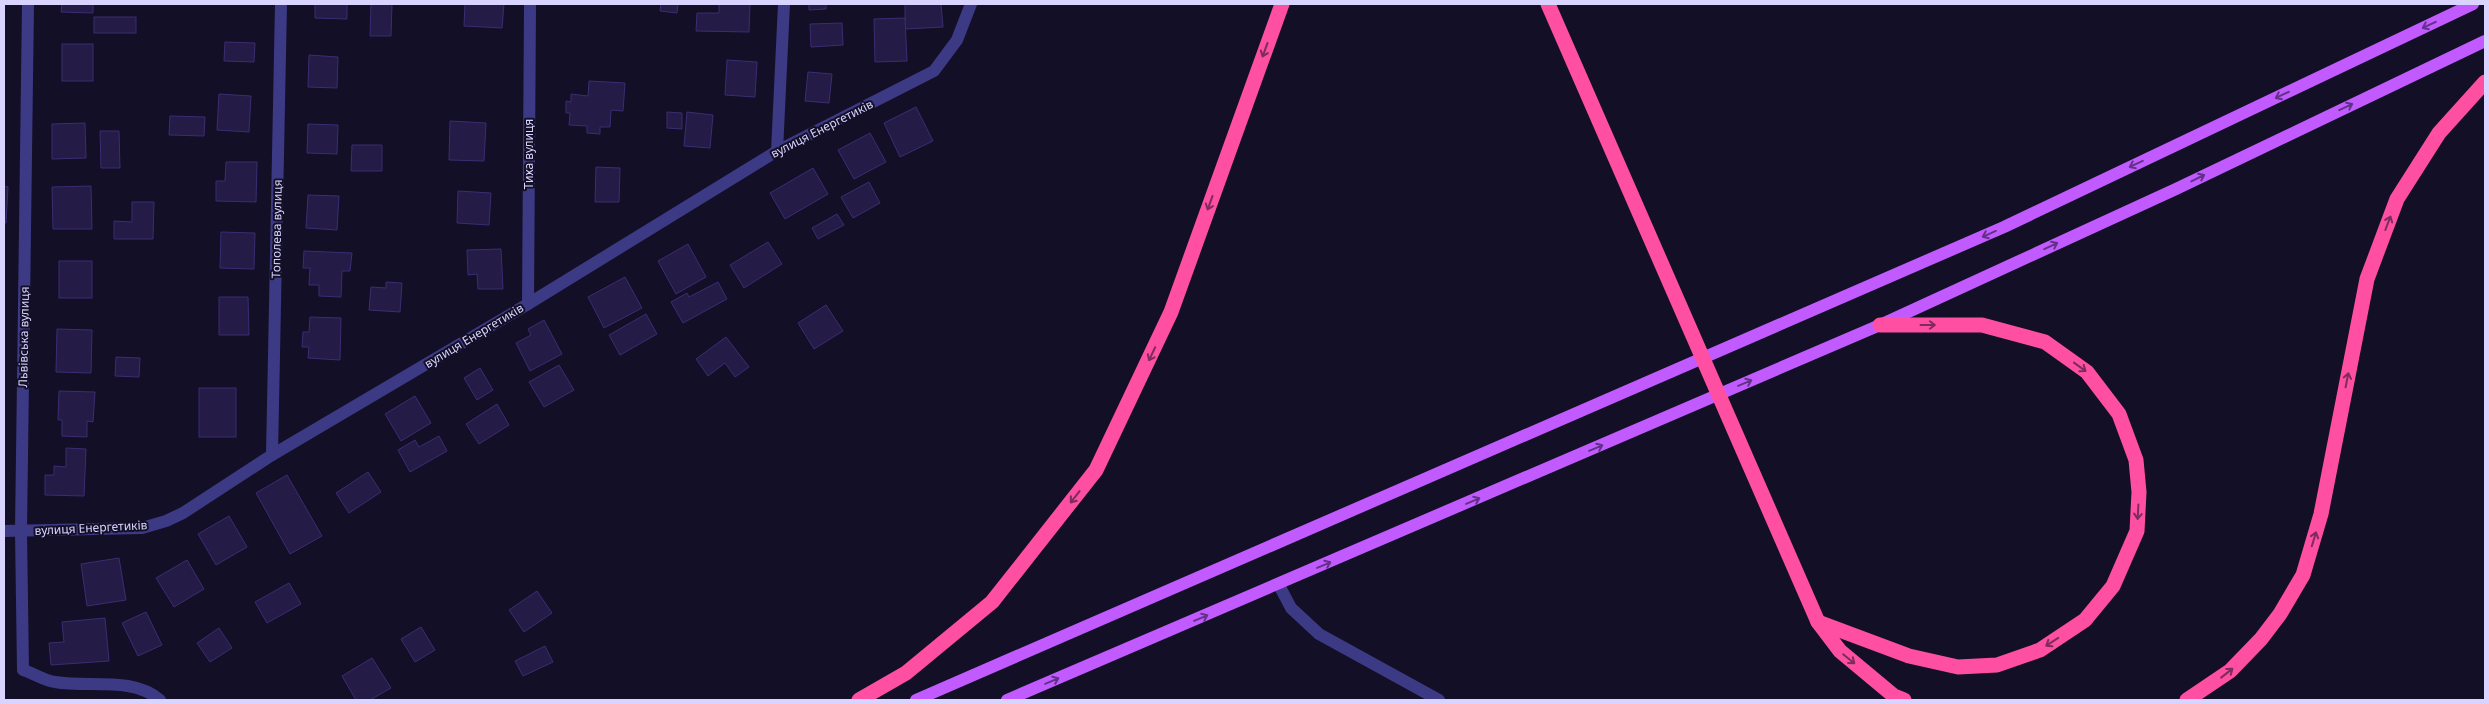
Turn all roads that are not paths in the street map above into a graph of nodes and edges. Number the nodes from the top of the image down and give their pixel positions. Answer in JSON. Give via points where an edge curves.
{"nodes":[{"id":1,"x":28,"y":4,"type":"edge"},
{"id":2,"x":281,"y":4,"type":"edge"},
{"id":3,"x":530,"y":4,"type":"edge"},
{"id":4,"x":784,"y":4,"type":"edge"},
{"id":5,"x":972,"y":4,"type":"edge"},
{"id":6,"x":1282,"y":4,"type":"edge"},
{"id":7,"x":1548,"y":4,"type":"edge"},
{"id":8,"x":2473,"y":4,"type":"edge"},
{"id":9,"x":2485,"y":41,"type":"edge"},
{"id":10,"x":2485,"y":82,"type":"edge"},
{"id":11,"x":777,"y":151,"type":"junction"},
{"id":12,"x":528,"y":304,"type":"junction"},
{"id":13,"x":1880,"y":325,"type":"junction"},
{"id":14,"x":272,"y":455,"type":"junction"},
{"id":15,"x":4,"y":531,"type":"edge"},
{"id":16,"x":21,"y":531,"type":"junction"},
{"id":17,"x":1279,"y":585,"type":"junction"},
{"id":18,"x":1818,"y":622,"type":"junction"},
{"id":19,"x":160,"y":700,"type":"edge"},
{"id":20,"x":859,"y":700,"type":"edge"},
{"id":21,"x":916,"y":700,"type":"edge"},
{"id":22,"x":1007,"y":700,"type":"edge"},
{"id":23,"x":1439,"y":700,"type":"edge"},
{"id":24,"x":1904,"y":700,"type":"edge"},
{"id":25,"x":2187,"y":700,"type":"edge"}],
"edges":[{"from":1,"to":16,"type":"street","name":"Львівська вулиця"},
{"from":2,"to":14,"type":"street","name":"Тополева вулиця"},
{"from":3,"to":12,"type":"street","name":"Тиха вулиця"},
{"from":4,"to":11,"type":"street"},
{"from":5,"to":11,"type":"street","name":"вулиця Енергетиків","via":[[957,40],[930,73]]},
{"from":6,"to":20,"type":"highway","one_way":true,"via":[[1171,312],[1096,470],[992,602],[906,673]]},
{"from":7,"to":18,"type":"highway"},
{"from":8,"to":21,"type":"main road","one_way":true,"via":[[2004,227]]},
{"from":13,"to":9,"type":"main road","one_way":true,"via":[[2176,189]]},
{"from":25,"to":10,"type":"highway","one_way":true,"via":[[2230,671],[2261,639],[2303,575],[2321,514],[2367,279],[2397,199],[2439,133]]},
{"from":11,"to":12,"type":"street","name":"вулиця Енергетиків"},
{"from":12,"to":14,"type":"street","name":"вулиця Енергетиків"},
{"from":17,"to":13,"type":"main road","one_way":true},
{"from":13,"to":18,"type":"highway","one_way":true,"via":[[1982,325],[2045,342],[2087,372],[2119,414],[2136,460],[2139,492],[2137,530],[2114,586],[2085,620],[2040,650],[1997,665],[1958,667],[1909,656]]},
{"from":14,"to":16,"type":"street","name":"вулиця Енергетиків","via":[[166,521],[142,528]]},
{"from":15,"to":16,"type":"street","name":"вулиця Енергетиків"},
{"from":16,"to":19,"type":"street","name":"Львівська вулиця","via":[[23,670],[53,682],[114,684],[149,690]]},
{"from":22,"to":17,"type":"main road","one_way":true},
{"from":17,"to":23,"type":"street","via":[[1291,608],[1319,634]]},
{"from":18,"to":24,"type":"highway","one_way":true,"via":[[1840,652],[1894,696]]}]}
